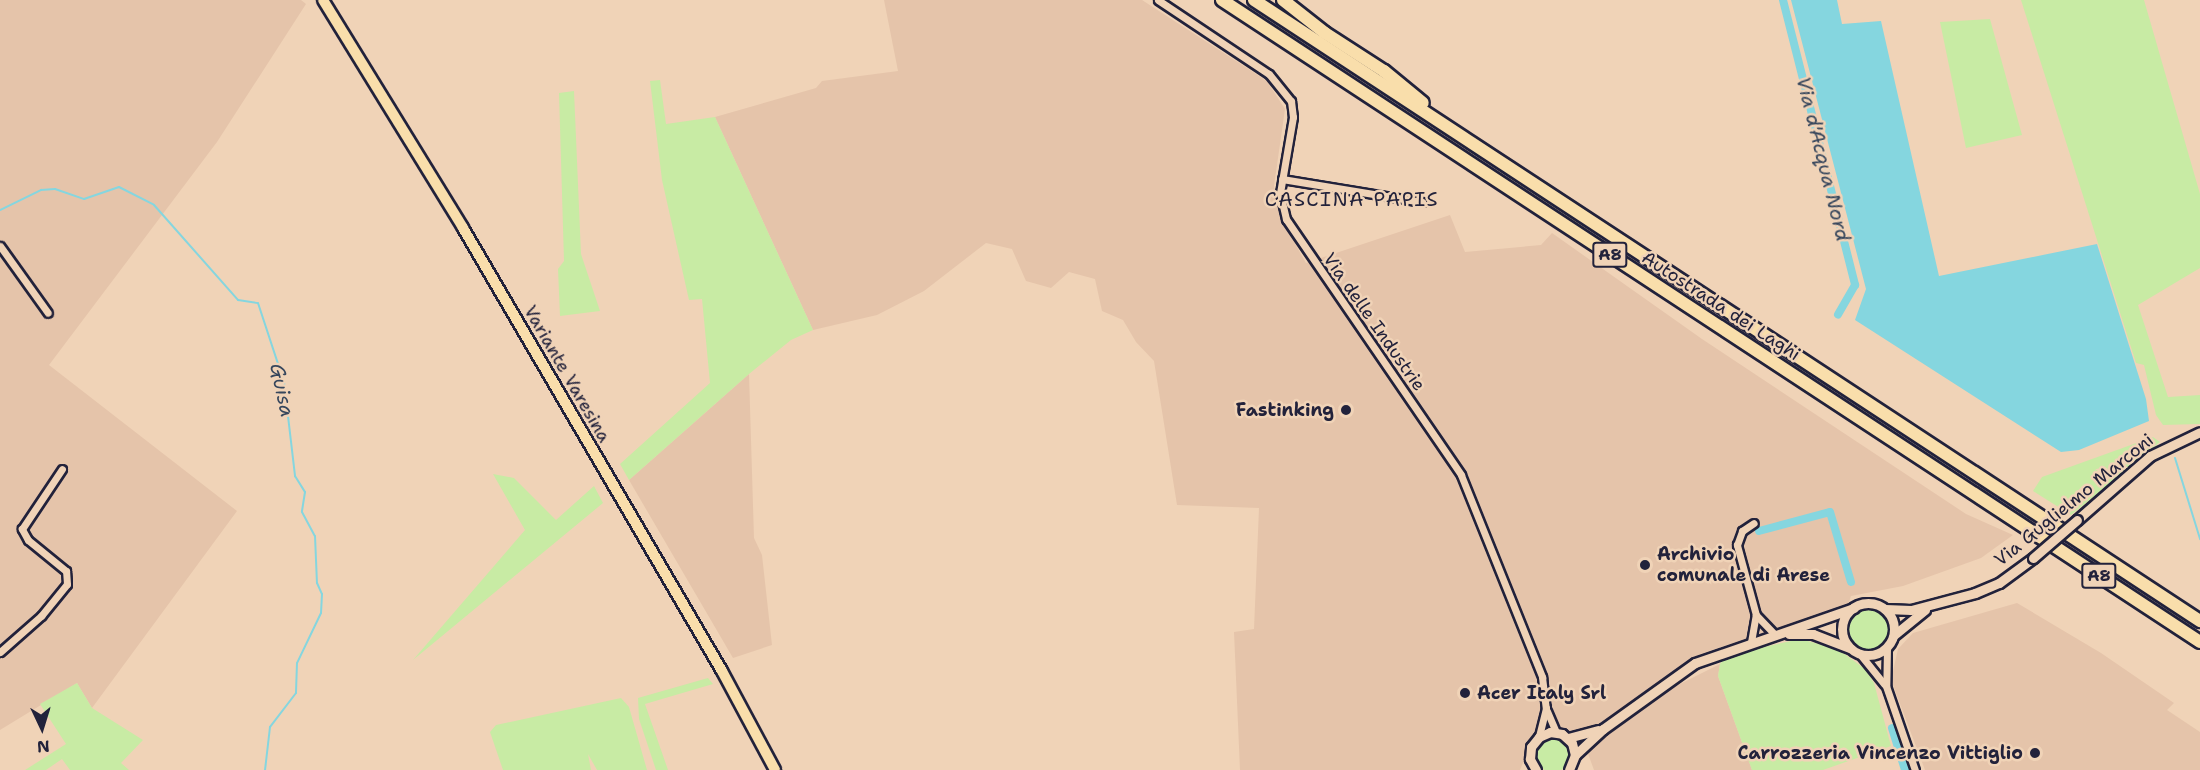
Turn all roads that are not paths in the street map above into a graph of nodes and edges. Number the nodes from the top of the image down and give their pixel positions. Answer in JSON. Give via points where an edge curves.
{"nodes":[{"id":1,"x":323,"y":0,"type":"edge"},
{"id":2,"x":1158,"y":0,"type":"edge"},
{"id":3,"x":1221,"y":0,"type":"edge"},
{"id":4,"x":1254,"y":0,"type":"edge"},
{"id":5,"x":1283,"y":0,"type":"edge"},
{"id":6,"x":1467,"y":140,"type":"junction"},
{"id":7,"x":1281,"y":179,"type":"junction"},
{"id":8,"x":1422,"y":202,"type":"dead end"},
{"id":9,"x":0,"y":246,"type":"edge"},
{"id":10,"x":48,"y":313,"type":"dead end"},
{"id":11,"x":2200,"y":432,"type":"edge"},
{"id":12,"x":63,"y":469,"type":"dead end"},
{"id":13,"x":1754,"y":523,"type":"dead end"},
{"id":14,"x":1935,"y":605,"type":"junction"},
{"id":15,"x":1854,"y":608,"type":"junction"},
{"id":16,"x":1885,"y":609,"type":"junction"},
{"id":17,"x":1756,"y":615,"type":"junction"},
{"id":18,"x":2200,"y":621,"type":"edge"},
{"id":19,"x":1774,"y":635,"type":"junction"},
{"id":20,"x":1894,"y":635,"type":"junction"},
{"id":21,"x":1750,"y":642,"type":"junction"},
{"id":22,"x":2200,"y":642,"type":"edge"},
{"id":23,"x":1887,"y":646,"type":"junction"},
{"id":24,"x":1855,"y":650,"type":"junction"},
{"id":25,"x":0,"y":652,"type":"edge"},
{"id":26,"x":1886,"y":686,"type":"junction"},
{"id":27,"x":1546,"y":708,"type":"junction"},
{"id":28,"x":1603,"y":729,"type":"junction"},
{"id":29,"x":1556,"y":732,"type":"junction"},
{"id":30,"x":1539,"y":737,"type":"junction"},
{"id":31,"x":1568,"y":738,"type":"junction"},
{"id":32,"x":1530,"y":759,"type":"junction"},
{"id":33,"x":1573,"y":765,"type":"edge"},
{"id":34,"x":775,"y":770,"type":"edge"},
{"id":35,"x":1527,"y":770,"type":"edge"},
{"id":36,"x":1536,"y":770,"type":"edge"},
{"id":37,"x":1915,"y":770,"type":"edge"}],
"edges":[{"from":1,"to":34,"type":"main road","name":"Variante Varesina","via":[[463,228],[722,671]]},
{"from":2,"to":7,"type":"street","name":"Via delle Industrie","via":[[1269,74],[1286,92],[1293,117]]},
{"from":3,"to":22,"type":"highway","name":"Autostrada dei Laghi","number":"A8"},
{"from":4,"to":6,"type":"highway","name":"Autostrada dei Laghi","number":"A8"},
{"from":5,"to":6,"type":"highway","via":[[1384,71]]},
{"from":6,"to":18,"type":"highway","name":"Autostrada dei Laghi","number":"A8"},
{"from":7,"to":8,"type":"street"},
{"from":7,"to":27,"type":"street","name":"Via delle Industrie","via":[[1282,206],[1292,230],[1461,475],[1539,667]]},
{"from":9,"to":10,"type":"street"},
{"from":11,"to":14,"type":"street","name":"Via Guglielmo Marconi","bridge":true,"via":[[2150,456],[2033,558],[1988,589]]},
{"from":12,"to":25,"type":"street","via":[[22,529],[28,540],[66,571],[67,584],[41,616]]},
{"from":13,"to":17,"type":"street","via":[[1742,531],[1737,545]]},
{"from":14,"to":16,"type":"street","name":"Via Guglielmo Marconi"},
{"from":14,"to":20,"type":"street","name":"Via Guglielmo Marconi"},
{"from":15,"to":16,"type":"street","via":[[1870,603]]},
{"from":15,"to":19,"type":"street"},
{"from":15,"to":24,"type":"street","via":[[1843,624],[1844,637]]},
{"from":16,"to":20,"type":"street","via":[[1893,621]]},
{"from":17,"to":19,"type":"street"},
{"from":17,"to":21,"type":"street"},
{"from":19,"to":21,"type":"street"},
{"from":19,"to":24,"type":"street","via":[[1813,634]]},
{"from":20,"to":23,"type":"street"},
{"from":21,"to":28,"type":"street","via":[[1682,670]]},
{"from":23,"to":24,"type":"street","via":[[1874,654]]},
{"from":23,"to":26,"type":"street"},
{"from":24,"to":26,"type":"street"},
{"from":26,"to":37,"type":"street"},
{"from":27,"to":29,"type":"street","name":"Via delle Industrie"},
{"from":27,"to":30,"type":"street","name":"Via delle Industrie"},
{"from":28,"to":31,"type":"street"},
{"from":28,"to":33,"type":"street"},
{"from":29,"to":30,"type":"street"},
{"from":29,"to":31,"type":"street"},
{"from":30,"to":32,"type":"street"},
{"from":31,"to":33,"type":"street"},
{"from":32,"to":35,"type":"street"},
{"from":32,"to":36,"type":"street"}]}
